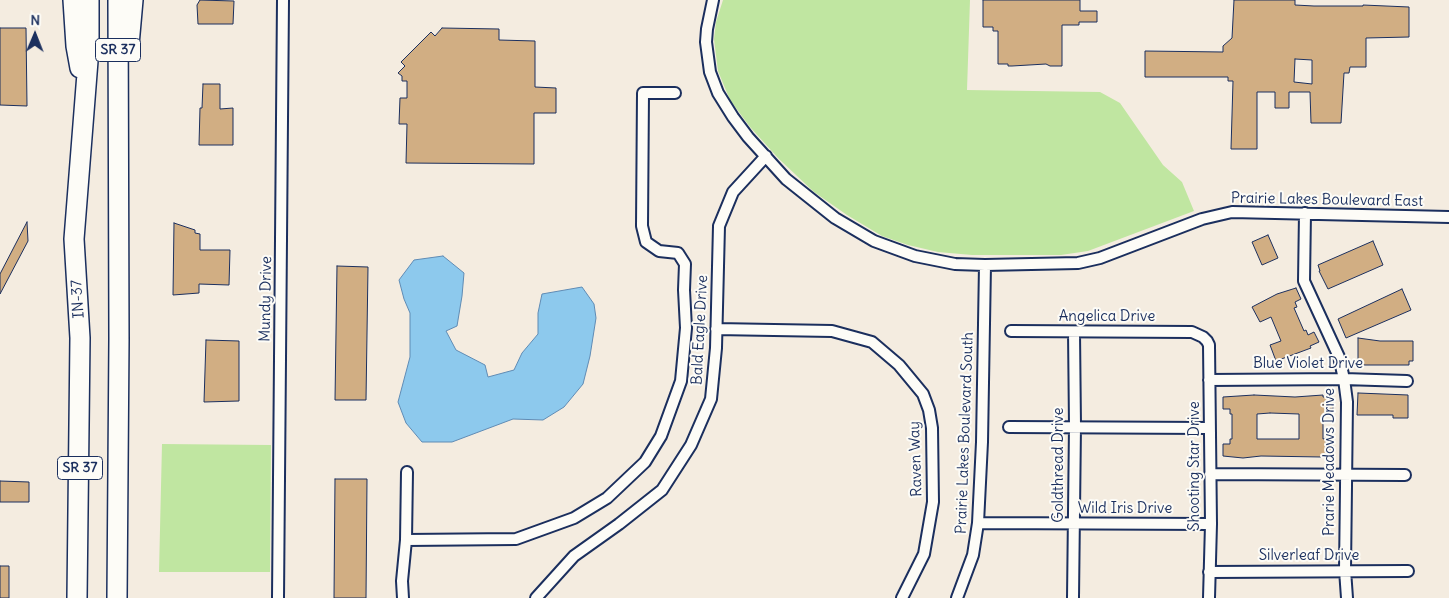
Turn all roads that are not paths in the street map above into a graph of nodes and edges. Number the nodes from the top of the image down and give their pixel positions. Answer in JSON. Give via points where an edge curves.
{"nodes":[{"id":1,"x":73,"y":0,"type":"edge"},
{"id":2,"x":89,"y":0,"type":"edge"},
{"id":3,"x":118,"y":0,"type":"edge"},
{"id":4,"x":133,"y":0,"type":"edge"},
{"id":5,"x":283,"y":0,"type":"edge"},
{"id":6,"x":713,"y":0,"type":"edge"},
{"id":7,"x":675,"y":93,"type":"dead end"},
{"id":8,"x":85,"y":95,"type":"junction"},
{"id":9,"x":119,"y":100,"type":"junction"},
{"id":10,"x":766,"y":156,"type":"junction"},
{"id":11,"x":1305,"y":214,"type":"junction"},
{"id":12,"x":1449,"y":217,"type":"edge"},
{"id":13,"x":985,"y":266,"type":"junction"},
{"id":14,"x":716,"y":329,"type":"junction"},
{"id":15,"x":1011,"y":331,"type":"dead end"},
{"id":16,"x":1074,"y":332,"type":"junction"},
{"id":17,"x":1203,"y":337,"type":"joint"},
{"id":18,"x":1344,"y":379,"type":"junction"},
{"id":19,"x":1209,"y":380,"type":"junction"},
{"id":20,"x":1407,"y":381,"type":"dead end"},
{"id":21,"x":1075,"y":426,"type":"junction"},
{"id":22,"x":1009,"y":427,"type":"dead end"},
{"id":23,"x":1209,"y":428,"type":"junction"},
{"id":24,"x":407,"y":472,"type":"dead end"},
{"id":25,"x":1210,"y":474,"type":"junction"},
{"id":26,"x":1346,"y":475,"type":"junction"},
{"id":27,"x":1405,"y":475,"type":"dead end"},
{"id":28,"x":978,"y":523,"type":"junction"},
{"id":29,"x":1074,"y":524,"type":"junction"},
{"id":30,"x":1211,"y":524,"type":"junction"},
{"id":31,"x":406,"y":540,"type":"junction"},
{"id":32,"x":1345,"y":570,"type":"junction"},
{"id":33,"x":1408,"y":571,"type":"dead end"},
{"id":34,"x":1209,"y":572,"type":"junction"},
{"id":35,"x":77,"y":598,"type":"edge"},
{"id":36,"x":116,"y":598,"type":"edge"},
{"id":37,"x":278,"y":598,"type":"edge"},
{"id":38,"x":403,"y":598,"type":"edge"},
{"id":39,"x":536,"y":598,"type":"edge"},
{"id":40,"x":902,"y":598,"type":"edge"},
{"id":41,"x":957,"y":598,"type":"edge"},
{"id":42,"x":1073,"y":598,"type":"edge"},
{"id":43,"x":1209,"y":598,"type":"edge"},
{"id":44,"x":1347,"y":598,"type":"edge"}],
"edges":[{"from":1,"to":8,"type":"highway","via":[[76,46]]},
{"from":2,"to":8,"type":"highway","name":"IN-37","number":"SR 37"},
{"from":3,"to":9,"type":"highway","number":"SR 37"},
{"from":4,"to":9,"type":"highway","via":[[127,63]]},
{"from":5,"to":37,"type":"street","name":"Mundy Drive"},
{"from":6,"to":10,"type":"street","name":"Prairie Lakes Boulevard East","via":[[706,42],[714,84],[733,117]]},
{"from":7,"to":31,"type":"street","via":[[644,93],[642,226],[646,242],[659,251],[678,254],[686,264],[686,328],[681,381],[661,436],[645,462],[607,498],[574,518],[516,539]]},
{"from":8,"to":35,"type":"highway","name":"IN-37","number":"SR 37","via":[[74,240],[80,338]]},
{"from":9,"to":36,"type":"highway","number":"SR 37"},
{"from":10,"to":13,"type":"street","name":"Prairie Lakes Boulevard East","via":[[813,202],[874,241],[934,261]]},
{"from":10,"to":14,"type":"street","name":"Bald Eagle Drive","via":[[733,192],[719,226]]},
{"from":11,"to":12,"type":"street","name":"Prairie Lakes Boulevard East"},
{"from":11,"to":13,"type":"street","name":"Prairie Lakes Boulevard East","via":[[1232,212],[1202,219],[1087,262]]},
{"from":11,"to":18,"type":"street","name":"Prarie Meadows Drive","via":[[1304,281],[1339,357]]},
{"from":13,"to":28,"type":"street","name":"Prairie Lakes Boulevard South"},
{"from":14,"to":39,"type":"street","name":"Bald Eagle Drive","via":[[711,399],[691,445],[662,490],[574,556]]},
{"from":14,"to":40,"type":"street","name":"Raven Way","via":[[832,331],[872,342],[899,365],[923,394],[932,428],[933,502],[924,554]]},
{"from":15,"to":16,"type":"street","name":"Angelica Drive"},
{"from":16,"to":17,"type":"street","name":"Angelica Drive","via":[[1192,332]]},
{"from":16,"to":21,"type":"street","name":"Goldthread Drive"},
{"from":17,"to":19,"type":"street","name":"Shooting Star Drive","via":[[1209,345]]},
{"from":18,"to":19,"type":"street","name":"Blue Violet Drive"},
{"from":18,"to":20,"type":"street","name":"Blue Violet Drive"},
{"from":18,"to":26,"type":"street","name":"Prarie Meadows Drive","via":[[1347,402]]},
{"from":19,"to":23,"type":"street","name":"Shooting Star Drive"},
{"from":21,"to":22,"type":"street"},
{"from":21,"to":23,"type":"street"},
{"from":21,"to":29,"type":"street","name":"Goldthread Drive"},
{"from":23,"to":25,"type":"street","name":"Shooting Star Drive"},
{"from":24,"to":31,"type":"street"},
{"from":25,"to":26,"type":"street"},
{"from":25,"to":30,"type":"street","name":"Shooting Star Drive"},
{"from":26,"to":27,"type":"street"},
{"from":26,"to":32,"type":"street","name":"Prarie Meadows Drive"},
{"from":28,"to":29,"type":"street","name":"Wild Iris Drive"},
{"from":28,"to":41,"type":"street","name":"Prairie Lakes Boulevard South","via":[[973,555]]},
{"from":29,"to":30,"type":"street","name":"Wild Iris Drive"},
{"from":29,"to":42,"type":"street","name":"Goldthread Drive"},
{"from":30,"to":34,"type":"street","name":"Shooting Star Drive"},
{"from":31,"to":38,"type":"street"},
{"from":32,"to":33,"type":"street","name":"Silverleaf Drive"},
{"from":32,"to":34,"type":"street","name":"Silverleaf Drive"},
{"from":32,"to":44,"type":"street","name":"Prarie Meadows Drive"},
{"from":34,"to":43,"type":"street","name":"Shooting Star Drive"}]}
